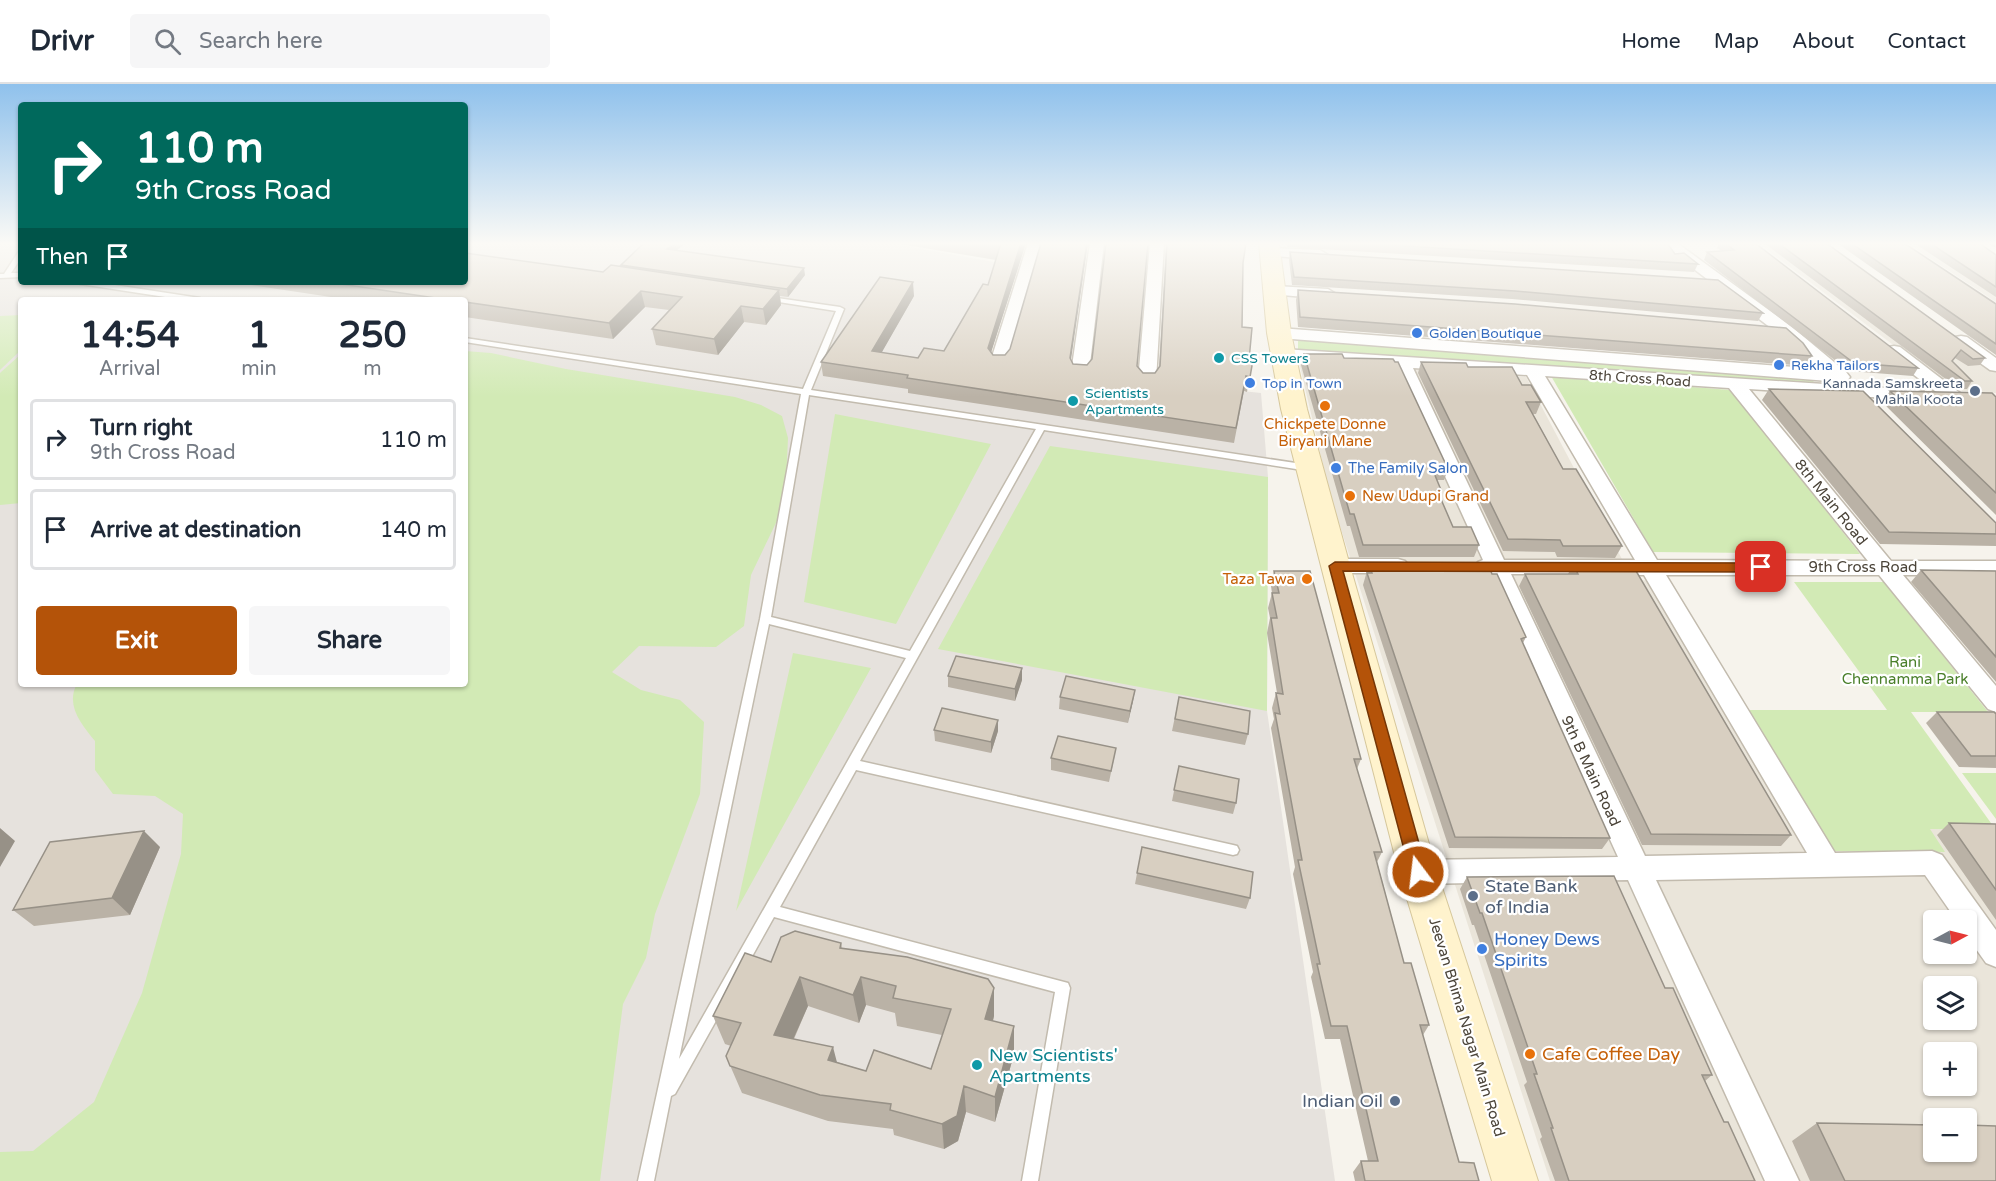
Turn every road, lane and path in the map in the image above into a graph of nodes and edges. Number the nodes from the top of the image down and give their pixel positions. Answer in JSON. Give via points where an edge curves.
{"nodes":[{"id":1,"x":161,"y":294,"type":"edge"},
{"id":2,"x":1018,"y":294,"type":"edge"},
{"id":3,"x":1090,"y":294,"type":"edge"},
{"id":4,"x":1153,"y":294,"type":"edge"},
{"id":5,"x":1275,"y":294,"type":"edge"},
{"id":6,"x":1332,"y":294,"type":"edge"},
{"id":7,"x":1735,"y":294,"type":"edge"},
{"id":8,"x":1346,"y":295,"type":"edge"},
{"id":9,"x":180,"y":297,"type":"edge"},
{"id":10,"x":760,"y":298,"type":"edge"},
{"id":11,"x":1750,"y":328,"type":"edge"},
{"id":12,"x":1786,"y":331,"type":"junction"},
{"id":13,"x":1948,"y":332,"type":"edge"},
{"id":14,"x":468,"y":340,"type":"edge"},
{"id":15,"x":1881,"y":341,"type":"edge"},
{"id":16,"x":1281,"y":344,"type":"junction"},
{"id":17,"x":1457,"y":347,"type":"junction"},
{"id":18,"x":1401,"y":361,"type":"junction"},
{"id":19,"x":999,"y":363,"type":"edge"},
{"id":20,"x":1430,"y":363,"type":"junction"},
{"id":21,"x":1996,"y":366,"type":"edge"},
{"id":22,"x":1533,"y":370,"type":"junction"},
{"id":23,"x":1080,"y":373,"type":"edge"},
{"id":24,"x":1840,"y":376,"type":"junction"},
{"id":25,"x":1147,"y":381,"type":"edge"},
{"id":26,"x":1735,"y":384,"type":"junction"},
{"id":27,"x":806,"y":391,"type":"junction"},
{"id":28,"x":1860,"y":393,"type":"junction"},
{"id":29,"x":1954,"y":397,"type":"junction"},
{"id":30,"x":1975,"y":398,"type":"edge"},
{"id":31,"x":1876,"y":409,"type":"edge"},
{"id":32,"x":1042,"y":428,"type":"junction"},
{"id":33,"x":1309,"y":468,"type":"junction"},
{"id":34,"x":1335,"y":566,"type":"junction"},
{"id":35,"x":1416,"y":567,"type":"edge"},
{"id":36,"x":1462,"y":567,"type":"edge"},
{"id":37,"x":1496,"y":567,"type":"junction"},
{"id":38,"x":1650,"y":567,"type":"junction"},
{"id":39,"x":1885,"y":568,"type":"junction"},
{"id":40,"x":1996,"y":568,"type":"edge"},
{"id":41,"x":765,"y":619,"type":"junction"},
{"id":42,"x":913,"y":656,"type":"junction"},
{"id":43,"x":1996,"y":703,"type":"edge"},
{"id":44,"x":852,"y":764,"type":"junction"},
{"id":45,"x":1233,"y":850,"type":"dead end"},
{"id":46,"x":1827,"y":865,"type":"junction"},
{"id":47,"x":1636,"y":868,"type":"junction"},
{"id":48,"x":1418,"y":872,"type":"junction"},
{"id":49,"x":770,"y":910,"type":"junction"},
{"id":50,"x":1996,"y":954,"type":"edge"},
{"id":51,"x":664,"y":1099,"type":"junction"},
{"id":52,"x":646,"y":1181,"type":"edge"},
{"id":53,"x":1030,"y":1181,"type":"edge"},
{"id":54,"x":1515,"y":1181,"type":"edge"},
{"id":55,"x":1782,"y":1181,"type":"edge"}],
"edges":[{"from":1,"to":9,"type":"lane"},
{"from":2,"to":19,"type":"street"},
{"from":3,"to":23,"type":"street"},
{"from":4,"to":25,"type":"street"},
{"from":5,"to":16,"type":"main road","name":"Jeevan Bhima Nagar Main Road"},
{"from":6,"to":8,"type":"street"},
{"from":7,"to":12,"type":"street"},
{"from":10,"to":27,"type":"lane","via":[[840,309]]},
{"from":11,"to":12,"type":"street"},
{"from":12,"to":24,"type":"street"},
{"from":13,"to":21,"type":"street"},
{"from":14,"to":27,"type":"lane"},
{"from":15,"to":29,"type":"street"},
{"from":16,"to":17,"type":"street"},
{"from":16,"to":18,"type":"street","name":"8th Cross Road"},
{"from":16,"to":33,"type":"main road","name":"Jeevan Bhima Nagar Main Road"},
{"from":17,"to":20,"type":"street"},
{"from":17,"to":24,"type":"street"},
{"from":18,"to":20,"type":"street","name":"8th Cross Road"},
{"from":18,"to":37,"type":"street","name":"9th B Main Road"},
{"from":20,"to":22,"type":"street","name":"8th Cross Road"},
{"from":22,"to":26,"type":"street","name":"8th Cross Road"},
{"from":22,"to":38,"type":"street"},
{"from":24,"to":28,"type":"street"},
{"from":26,"to":28,"type":"street","name":"8th Cross Road"},
{"from":26,"to":39,"type":"street","name":"8th Main Road"},
{"from":27,"to":32,"type":"lane"},
{"from":27,"to":41,"type":"lane"},
{"from":28,"to":29,"type":"street","name":"8th Cross Road"},
{"from":28,"to":31,"type":"street"},
{"from":29,"to":30,"type":"street","name":"8th Cross Road"},
{"from":32,"to":33,"type":"lane"},
{"from":32,"to":42,"type":"lane"},
{"from":33,"to":34,"type":"main road","name":"Jeevan Bhima Nagar Main Road"},
{"from":34,"to":35,"type":"street"},
{"from":34,"to":48,"type":"main road","name":"Jeevan Bhima Nagar Main Road"},
{"from":36,"to":37,"type":"street","name":"9th Cross Road"},
{"from":37,"to":38,"type":"street","name":"9th Cross Road"},
{"from":37,"to":47,"type":"street","name":"9th B Main Road"},
{"from":38,"to":39,"type":"street","name":"9th Cross Road"},
{"from":38,"to":46,"type":"street"},
{"from":39,"to":40,"type":"street","name":"9th Cross Road"},
{"from":39,"to":43,"type":"street","name":"8th Main Road"},
{"from":41,"to":42,"type":"lane"},
{"from":41,"to":51,"type":"lane"},
{"from":42,"to":44,"type":"lane"},
{"from":44,"to":45,"type":"lane"},
{"from":44,"to":49,"type":"lane"},
{"from":46,"to":47,"type":"street"},
{"from":46,"to":50,"type":"street","via":[[1932,863]]},
{"from":47,"to":48,"type":"street"},
{"from":47,"to":55,"type":"street","name":"9th B Main Road"},
{"from":48,"to":54,"type":"main road","name":"Jeevan Bhima Nagar Main Road"},
{"from":49,"to":51,"type":"lane"},
{"from":49,"to":53,"type":"lane","via":[[1063,988]]},
{"from":51,"to":52,"type":"lane"}]}
